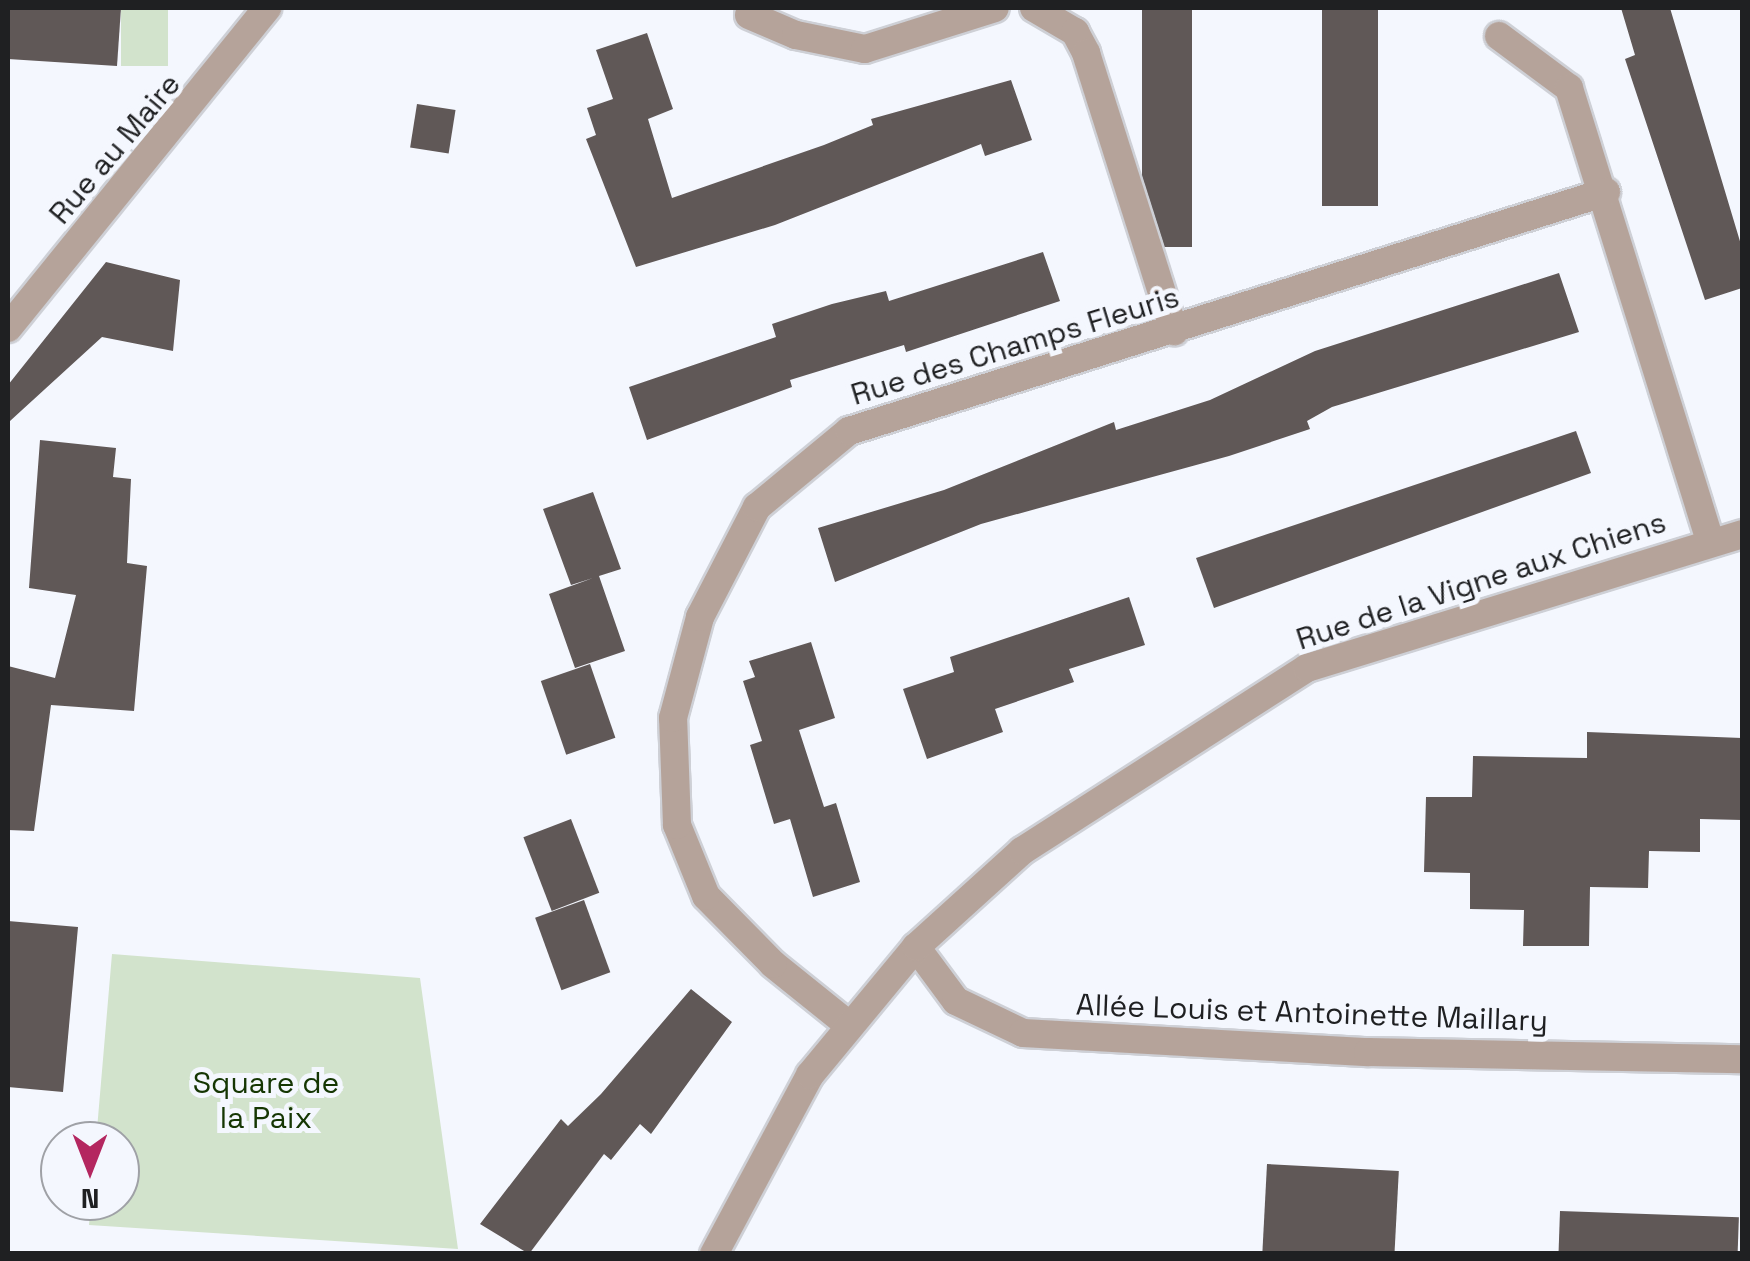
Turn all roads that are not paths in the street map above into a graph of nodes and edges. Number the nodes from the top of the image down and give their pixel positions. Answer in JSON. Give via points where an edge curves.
{"nodes":[{"id":1,"x":267,"y":8,"type":"edge"},
{"id":2,"x":995,"y":8,"type":"edge"},
{"id":3,"x":1034,"y":8,"type":"edge"},
{"id":4,"x":749,"y":14,"type":"dead end"},
{"id":5,"x":1499,"y":36,"type":"dead end"},
{"id":6,"x":1606,"y":192,"type":"junction"},
{"id":7,"x":8,"y":328,"type":"edge"},
{"id":8,"x":1174,"y":331,"type":"junction"},
{"id":9,"x":1742,"y":534,"type":"edge"},
{"id":10,"x":1710,"y":542,"type":"junction"},
{"id":11,"x":916,"y":946,"type":"junction"},
{"id":12,"x":850,"y":1026,"type":"junction"},
{"id":13,"x":1742,"y":1059,"type":"edge"},
{"id":14,"x":714,"y":1254,"type":"edge"}],
"edges":[{"from":1,"to":7,"type":"street","name":"Rue au Maire","via":[[197,104]]},
{"from":2,"to":4,"type":"street","via":[[865,49],[796,35]]},
{"from":3,"to":8,"type":"street","via":[[1075,32],[1086,53]]},
{"from":5,"to":6,"type":"street","via":[[1570,88]]},
{"from":6,"to":8,"type":"street","name":"Rue des Champs Fleuris"},
{"from":6,"to":10,"type":"street"},
{"from":8,"to":12,"type":"street","name":"Rue des Champs Fleuris","via":[[849,431],[756,507],[700,617],[673,718],[678,825],[706,896],[773,964]]},
{"from":9,"to":10,"type":"street","name":"Rue de la Vigne aux Chiens"},
{"from":10,"to":11,"type":"street","name":"Rue de la Vigne aux Chiens","via":[[1307,668],[1022,850]]},
{"from":11,"to":12,"type":"street","name":"Rue de la Vigne aux Chiens"},
{"from":11,"to":13,"type":"street","name":"Allée Louis et Antoinette Maillary","via":[[956,1001],[1024,1033],[1368,1052]]},
{"from":12,"to":14,"type":"street","name":"Rue de la Vigne aux Chiens","via":[[810,1075]]}]}
